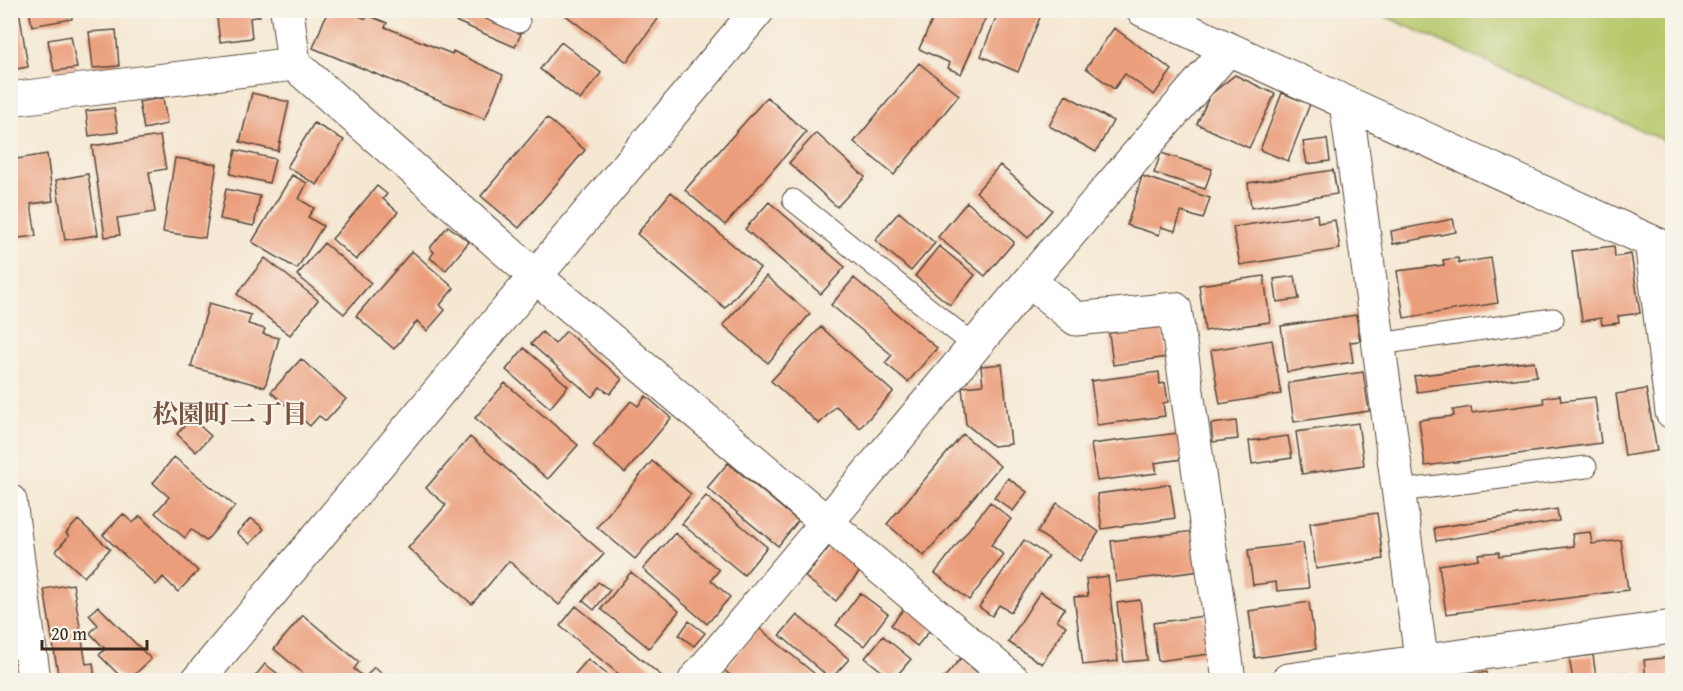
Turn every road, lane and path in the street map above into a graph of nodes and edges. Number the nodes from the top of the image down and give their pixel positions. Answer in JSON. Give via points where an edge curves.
{"nodes":[{"id":1,"x":287,"y":10,"type":"edge"},
{"id":2,"x":493,"y":10,"type":"edge"},
{"id":3,"x":758,"y":10,"type":"edge"},
{"id":4,"x":1143,"y":10,"type":"edge"},
{"id":5,"x":519,"y":22,"type":"dead end"},
{"id":6,"x":1228,"y":50,"type":"junction"},
{"id":7,"x":294,"y":64,"type":"junction"},
{"id":8,"x":10,"y":99,"type":"edge"},
{"id":9,"x":1346,"y":103,"type":"junction"},
{"id":10,"x":793,"y":200,"type":"dead end"},
{"id":11,"x":1662,"y":246,"type":"edge"},
{"id":12,"x":535,"y":276,"type":"junction"},
{"id":13,"x":1029,"y":281,"type":"junction"},
{"id":14,"x":1553,"y":319,"type":"dead end"},
{"id":15,"x":1379,"y":344,"type":"junction"},
{"id":16,"x":975,"y":346,"type":"junction"},
{"id":17,"x":1672,"y":412,"type":"edge"},
{"id":18,"x":1586,"y":467,"type":"dead end"},
{"id":19,"x":1399,"y":491,"type":"junction"},
{"id":20,"x":10,"y":501,"type":"edge"},
{"id":21,"x":827,"y":525,"type":"junction"},
{"id":22,"x":1672,"y":627,"type":"edge"},
{"id":23,"x":1423,"y":671,"type":"edge"},
{"id":24,"x":698,"y":679,"type":"edge"},
{"id":25,"x":34,"y":681,"type":"edge"},
{"id":26,"x":198,"y":681,"type":"edge"},
{"id":27,"x":1013,"y":681,"type":"edge"},
{"id":28,"x":1229,"y":681,"type":"edge"},
{"id":29,"x":1288,"y":681,"type":"edge"}],
"edges":[{"from":1,"to":7,"type":"street"},
{"from":2,"to":5,"type":"lane"},
{"from":3,"to":12,"type":"street"},
{"from":4,"to":6,"type":"street"},
{"from":6,"to":9,"type":"street"},
{"from":6,"to":13,"type":"street"},
{"from":7,"to":8,"type":"street"},
{"from":7,"to":12,"type":"street"},
{"from":9,"to":11,"type":"street"},
{"from":9,"to":15,"type":"street"},
{"from":10,"to":16,"type":"lane"},
{"from":11,"to":17,"type":"street"},
{"from":12,"to":21,"type":"street"},
{"from":12,"to":26,"type":"street"},
{"from":13,"to":16,"type":"street"},
{"from":13,"to":28,"type":"street","via":[[1076,319],[1175,309]]},
{"from":14,"to":15,"type":"lane"},
{"from":15,"to":19,"type":"street"},
{"from":16,"to":21,"type":"street"},
{"from":18,"to":19,"type":"lane"},
{"from":19,"to":23,"type":"street"},
{"from":20,"to":25,"type":"street"},
{"from":21,"to":24,"type":"street"},
{"from":21,"to":27,"type":"street"},
{"from":22,"to":23,"type":"street"},
{"from":23,"to":29,"type":"street"}]}
